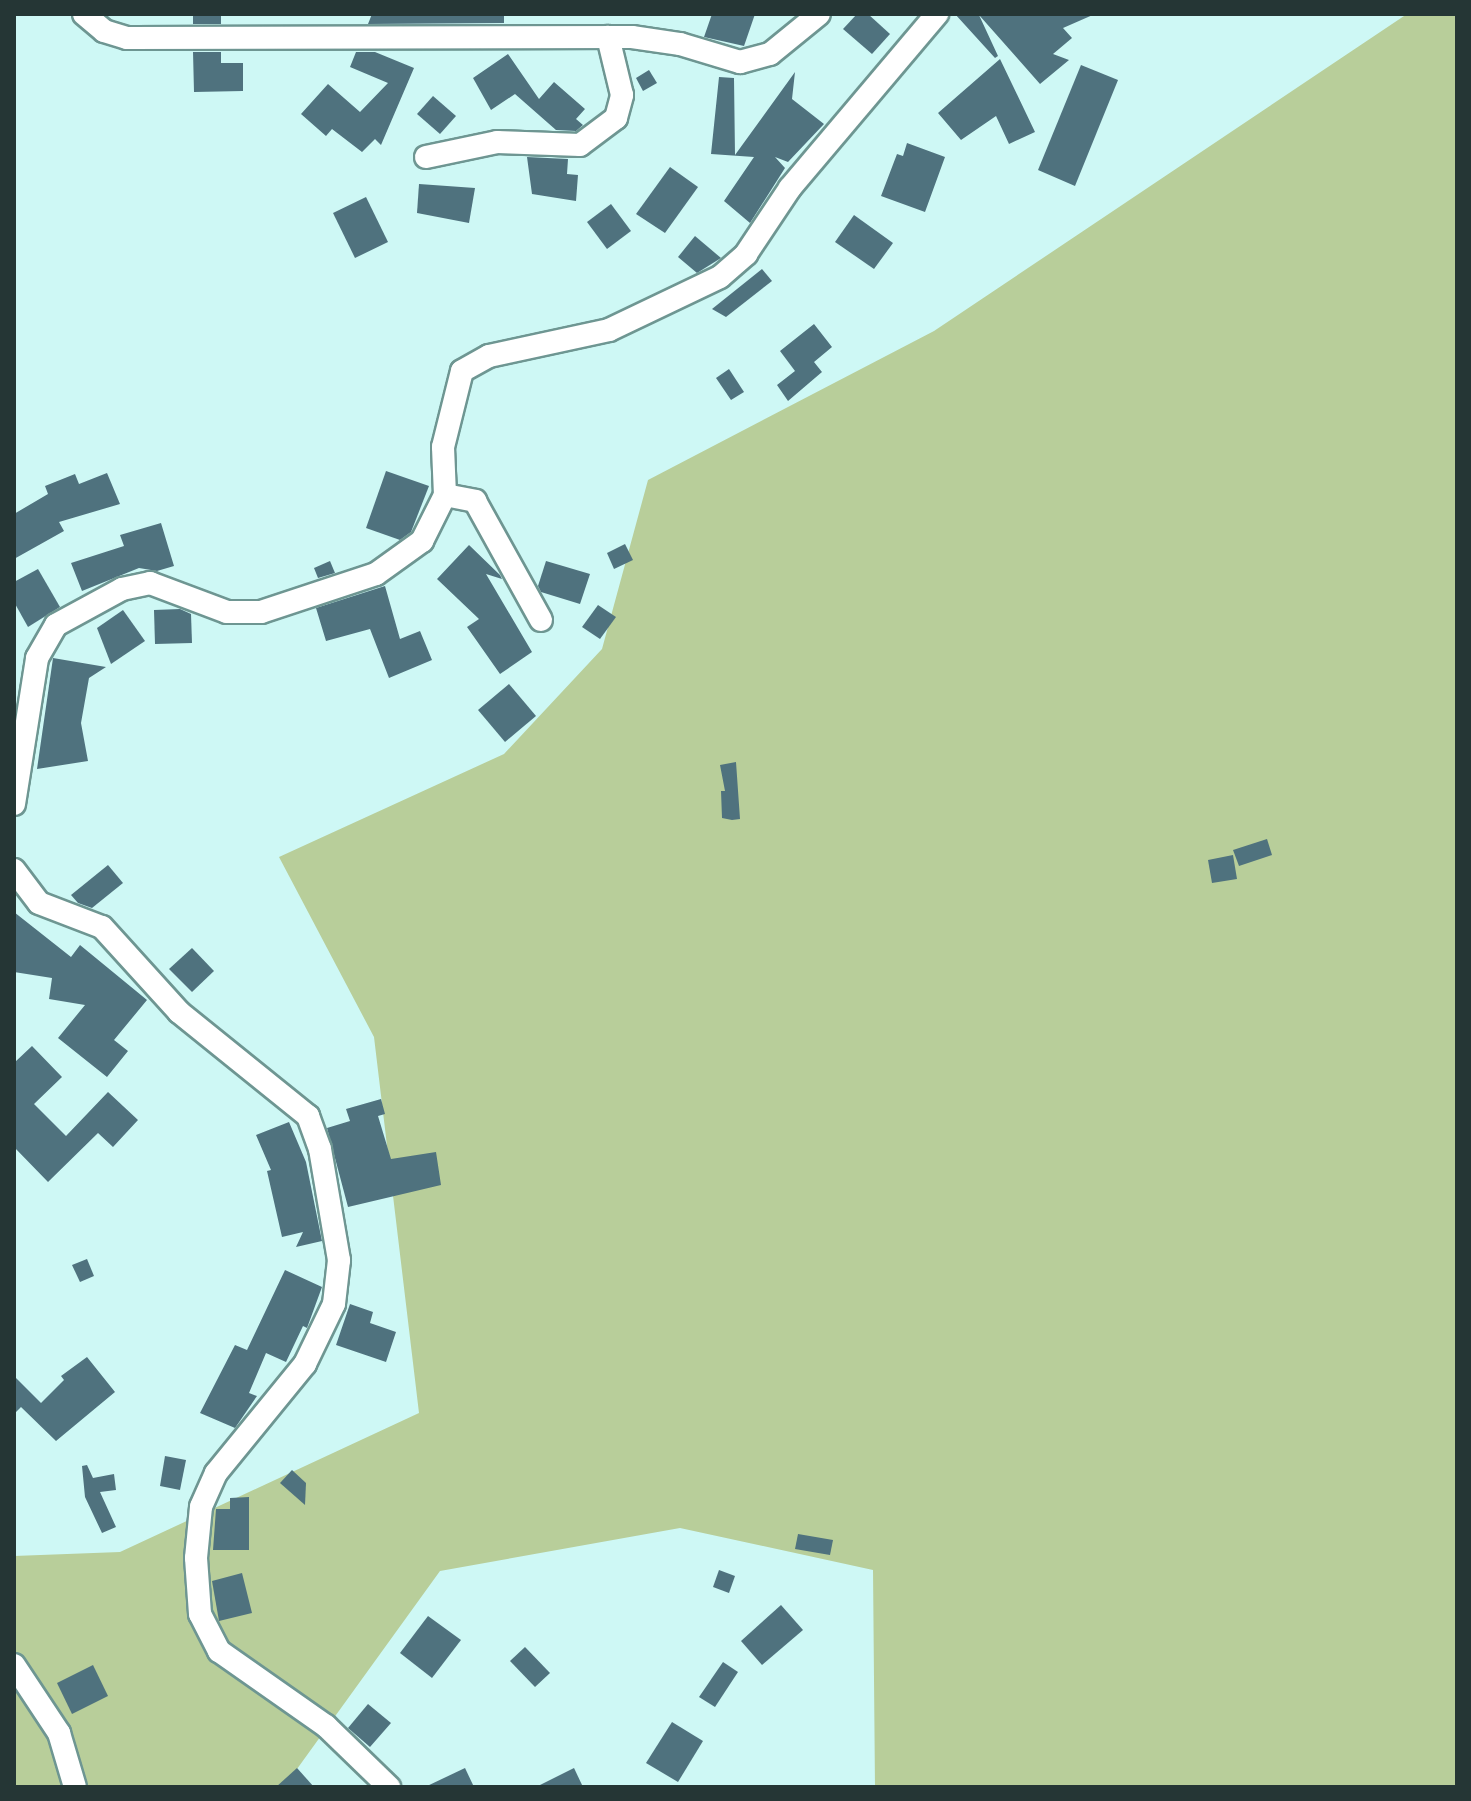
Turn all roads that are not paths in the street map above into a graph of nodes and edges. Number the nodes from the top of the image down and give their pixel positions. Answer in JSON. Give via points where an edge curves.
{"nodes":[{"id":1,"x":84,"y":14,"type":"edge"},
{"id":2,"x":819,"y":14,"type":"edge"},
{"id":3,"x":937,"y":14,"type":"edge"},
{"id":4,"x":608,"y":37,"type":"junction"},
{"id":5,"x":426,"y":157,"type":"dead end"},
{"id":6,"x":445,"y":495,"type":"junction"},
{"id":7,"x":541,"y":620,"type":"dead end"},
{"id":8,"x":14,"y":804,"type":"edge"},
{"id":9,"x":14,"y":876,"type":"edge"},
{"id":10,"x":14,"y":1665,"type":"edge"},
{"id":11,"x":75,"y":1787,"type":"edge"},
{"id":12,"x":389,"y":1787,"type":"edge"}],
"edges":[{"from":1,"to":4,"type":"street","via":[[104,31],[127,38]]},
{"from":2,"to":4,"type":"street","via":[[770,54],[740,62],[656,40]]},
{"from":3,"to":6,"type":"street","via":[[790,188],[746,254],[720,277],[609,330],[489,356],[462,371],[443,447]]},
{"from":4,"to":5,"type":"street","via":[[622,95],[616,118],[580,145],[497,142]]},
{"from":6,"to":7,"type":"street","via":[[475,501]]},
{"from":6,"to":8,"type":"street","via":[[422,541],[376,574],[261,612],[227,612],[150,583],[122,589],[56,625],[37,658]]},
{"from":9,"to":12,"type":"street","via":[[39,903],[102,927],[179,1012],[308,1116],[320,1149],[339,1260],[334,1304],[305,1364],[216,1473],[201,1507],[196,1558],[200,1614],[219,1651],[326,1726]]},
{"from":10,"to":11,"type":"street","via":[[59,1733]]}]}
